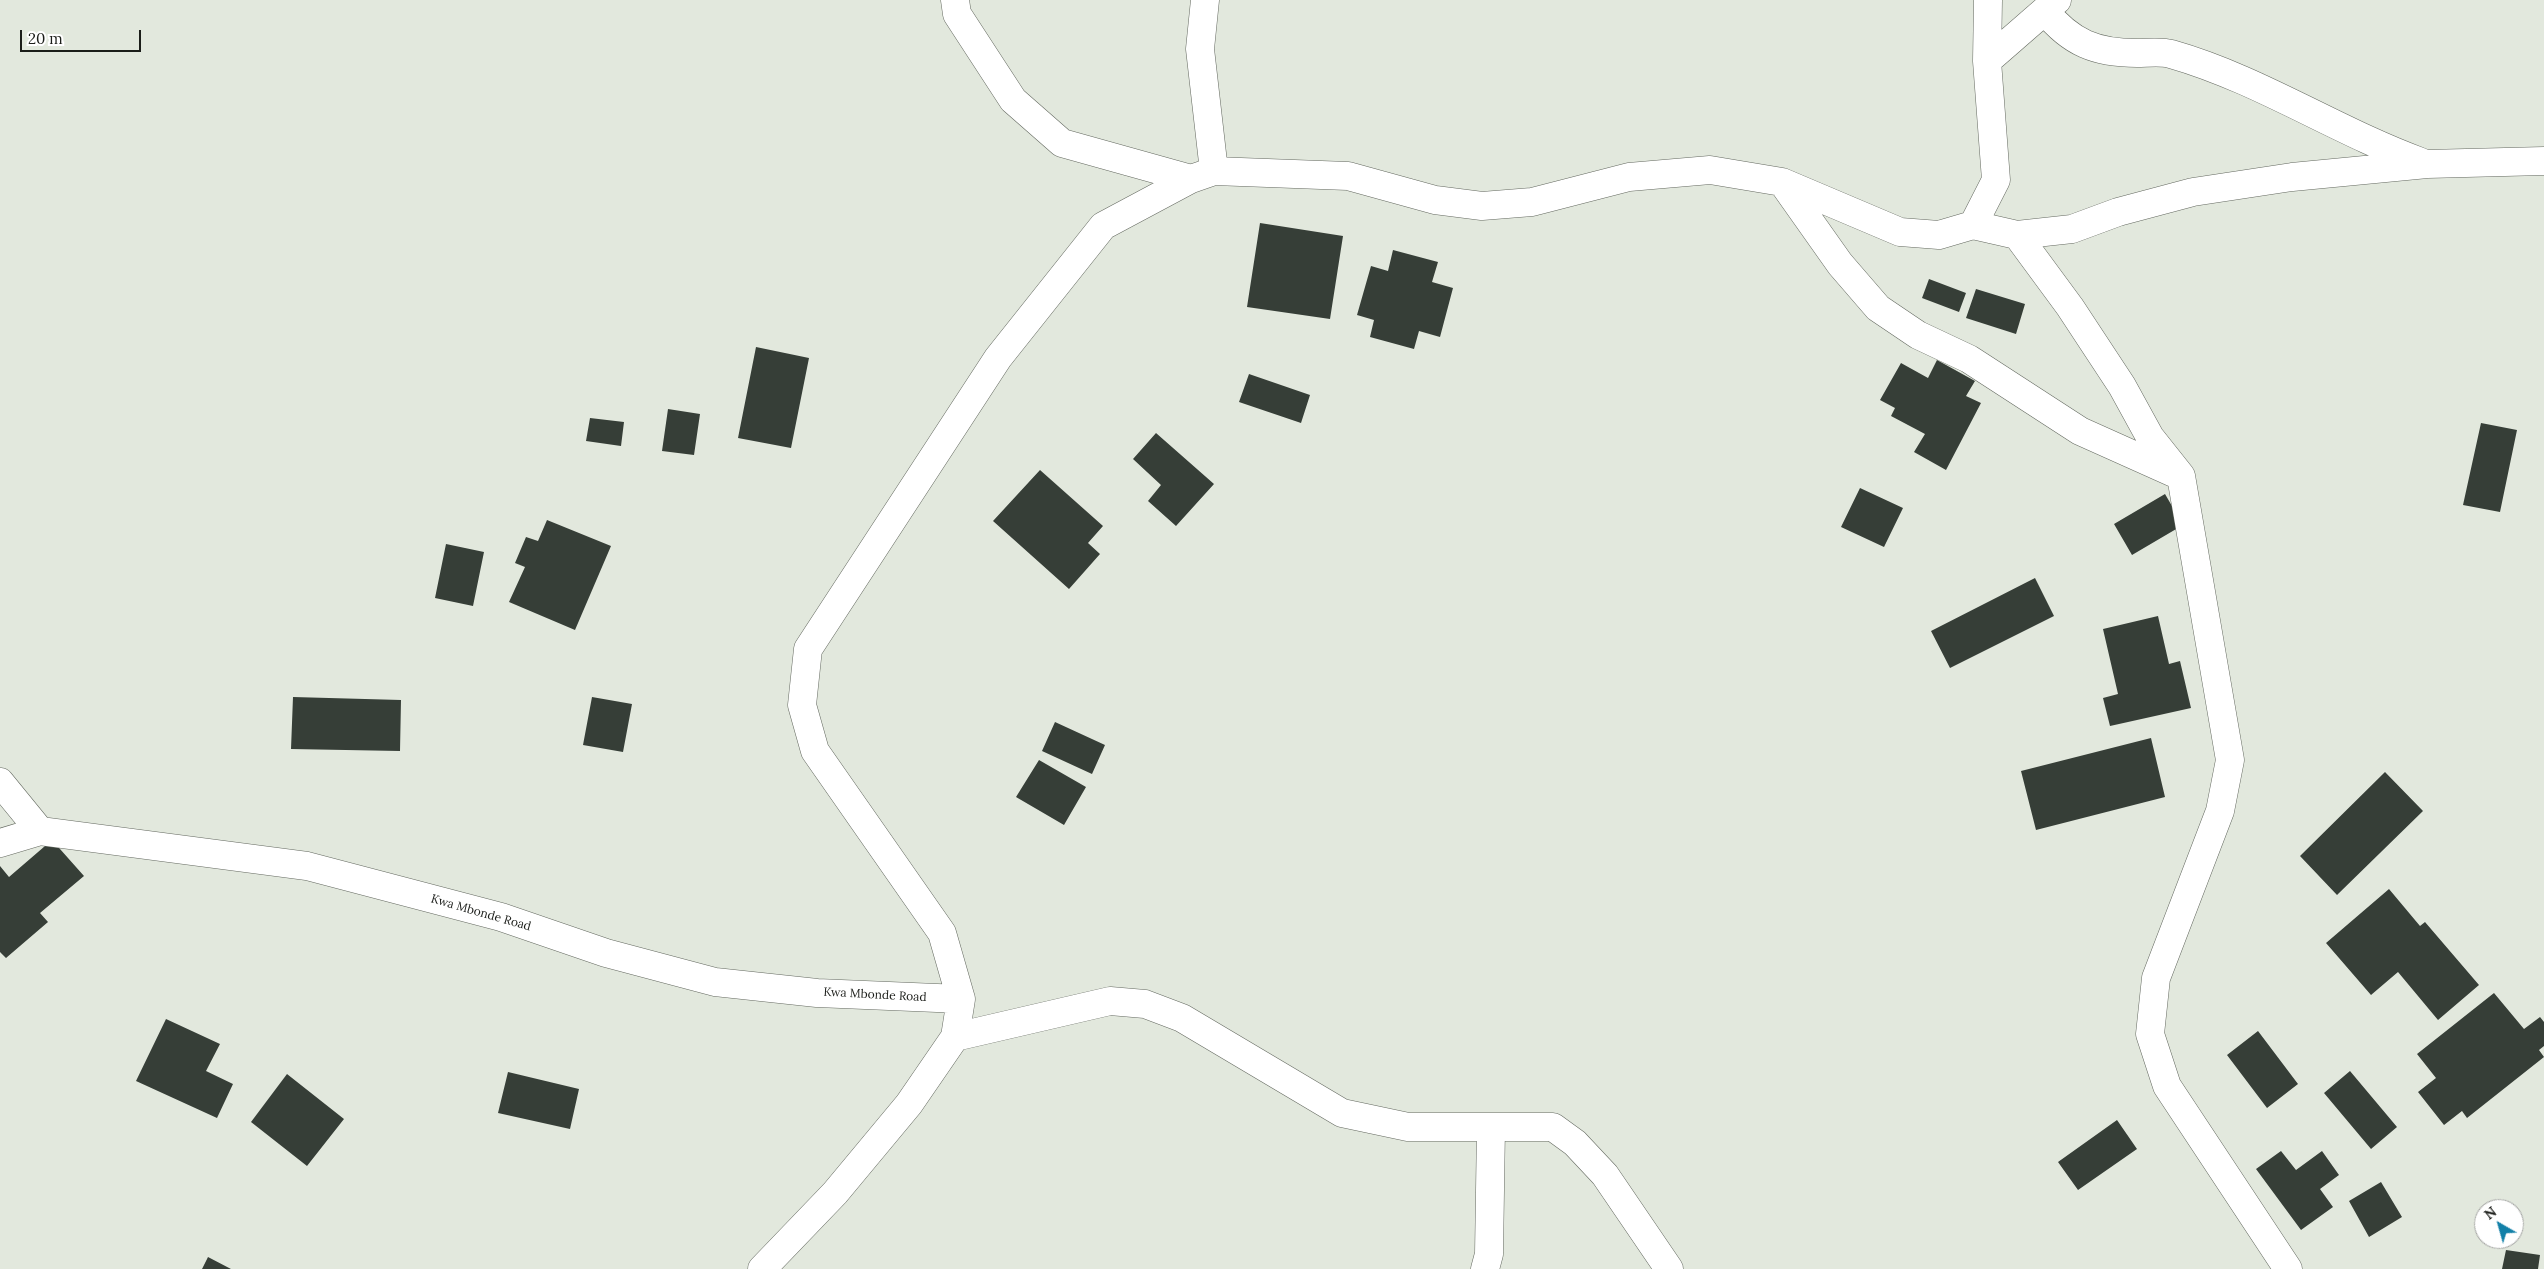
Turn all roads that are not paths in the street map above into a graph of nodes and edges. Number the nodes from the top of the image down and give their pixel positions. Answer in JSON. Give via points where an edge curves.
{"nodes":[{"id":1,"x":956,"y":0,"type":"edge"},
{"id":2,"x":1205,"y":0,"type":"edge"},
{"id":3,"x":1988,"y":0,"type":"edge"},
{"id":4,"x":2051,"y":5,"type":"edge"},
{"id":5,"x":1987,"y":61,"type":"junction"},
{"id":6,"x":2544,"y":161,"type":"edge"},
{"id":7,"x":2427,"y":164,"type":"junction"},
{"id":8,"x":1203,"y":175,"type":"junction"},
{"id":9,"x":1782,"y":182,"type":"junction"},
{"id":10,"x":1972,"y":225,"type":"junction"},
{"id":11,"x":2017,"y":235,"type":"junction"},
{"id":12,"x":2181,"y":476,"type":"junction"},
{"id":13,"x":0,"y":782,"type":"edge"},
{"id":14,"x":40,"y":831,"type":"junction"},
{"id":15,"x":0,"y":843,"type":"edge"},
{"id":16,"x":961,"y":999,"type":"junction"},
{"id":17,"x":954,"y":1037,"type":"junction"},
{"id":18,"x":1490,"y":1127,"type":"junction"},
{"id":19,"x":762,"y":1269,"type":"edge"},
{"id":20,"x":1485,"y":1269,"type":"edge"},
{"id":21,"x":1669,"y":1269,"type":"edge"},
{"id":22,"x":2288,"y":1269,"type":"edge"}],
"edges":[{"from":1,"to":8,"type":"street","via":[[957,14],[1013,100],[1062,143]]},
{"from":2,"to":8,"type":"street","via":[[1200,49]]},
{"from":3,"to":5,"type":"street"},
{"from":4,"to":5,"type":"street"},
{"from":4,"to":7,"type":"street","via":[[2058,26],[2089,46],[2114,53],[2169,53],[2248,83],[2344,126],[2386,149]]},
{"from":5,"to":10,"type":"street","via":[[1996,180]]},
{"from":6,"to":7,"type":"street"},
{"from":7,"to":11,"type":"street","via":[[2292,177],[2193,192],[2118,212],[2072,229]]},
{"from":8,"to":9,"type":"street","via":[[1348,176],[1435,200],[1482,206],[1532,202],[1629,177],[1710,170]]},
{"from":8,"to":16,"type":"street","via":[[1104,226],[998,358],[808,649],[802,705],[816,751],[942,933]]},
{"from":9,"to":10,"type":"street","via":[[1900,232],[1939,235]]},
{"from":9,"to":12,"type":"street","via":[[1840,264],[1878,308],[1918,335],[1970,359],[2080,431]]},
{"from":10,"to":11,"type":"street"},
{"from":11,"to":12,"type":"street","via":[[2070,307],[2122,386],[2150,437]]},
{"from":12,"to":22,"type":"street","via":[[2230,760],[2220,811],[2156,978],[2150,1034],[2167,1086]]},
{"from":13,"to":14,"type":"street"},
{"from":14,"to":15,"type":"street","name":"Kwa Mbonde Road"},
{"from":14,"to":16,"type":"street","name":"Kwa Mbonde Road","via":[[307,866],[501,917],[606,953],[715,982],[817,993]]},
{"from":16,"to":17,"type":"street"},
{"from":17,"to":18,"type":"street","via":[[1110,1001],[1145,1004],[1182,1018],[1342,1112],[1408,1128]]},
{"from":17,"to":19,"type":"street","via":[[909,1104],[854,1171]]},
{"from":18,"to":20,"type":"street","via":[[1489,1254]]},
{"from":18,"to":21,"type":"street","via":[[1552,1127],[1575,1143],[1605,1174]]}]}
